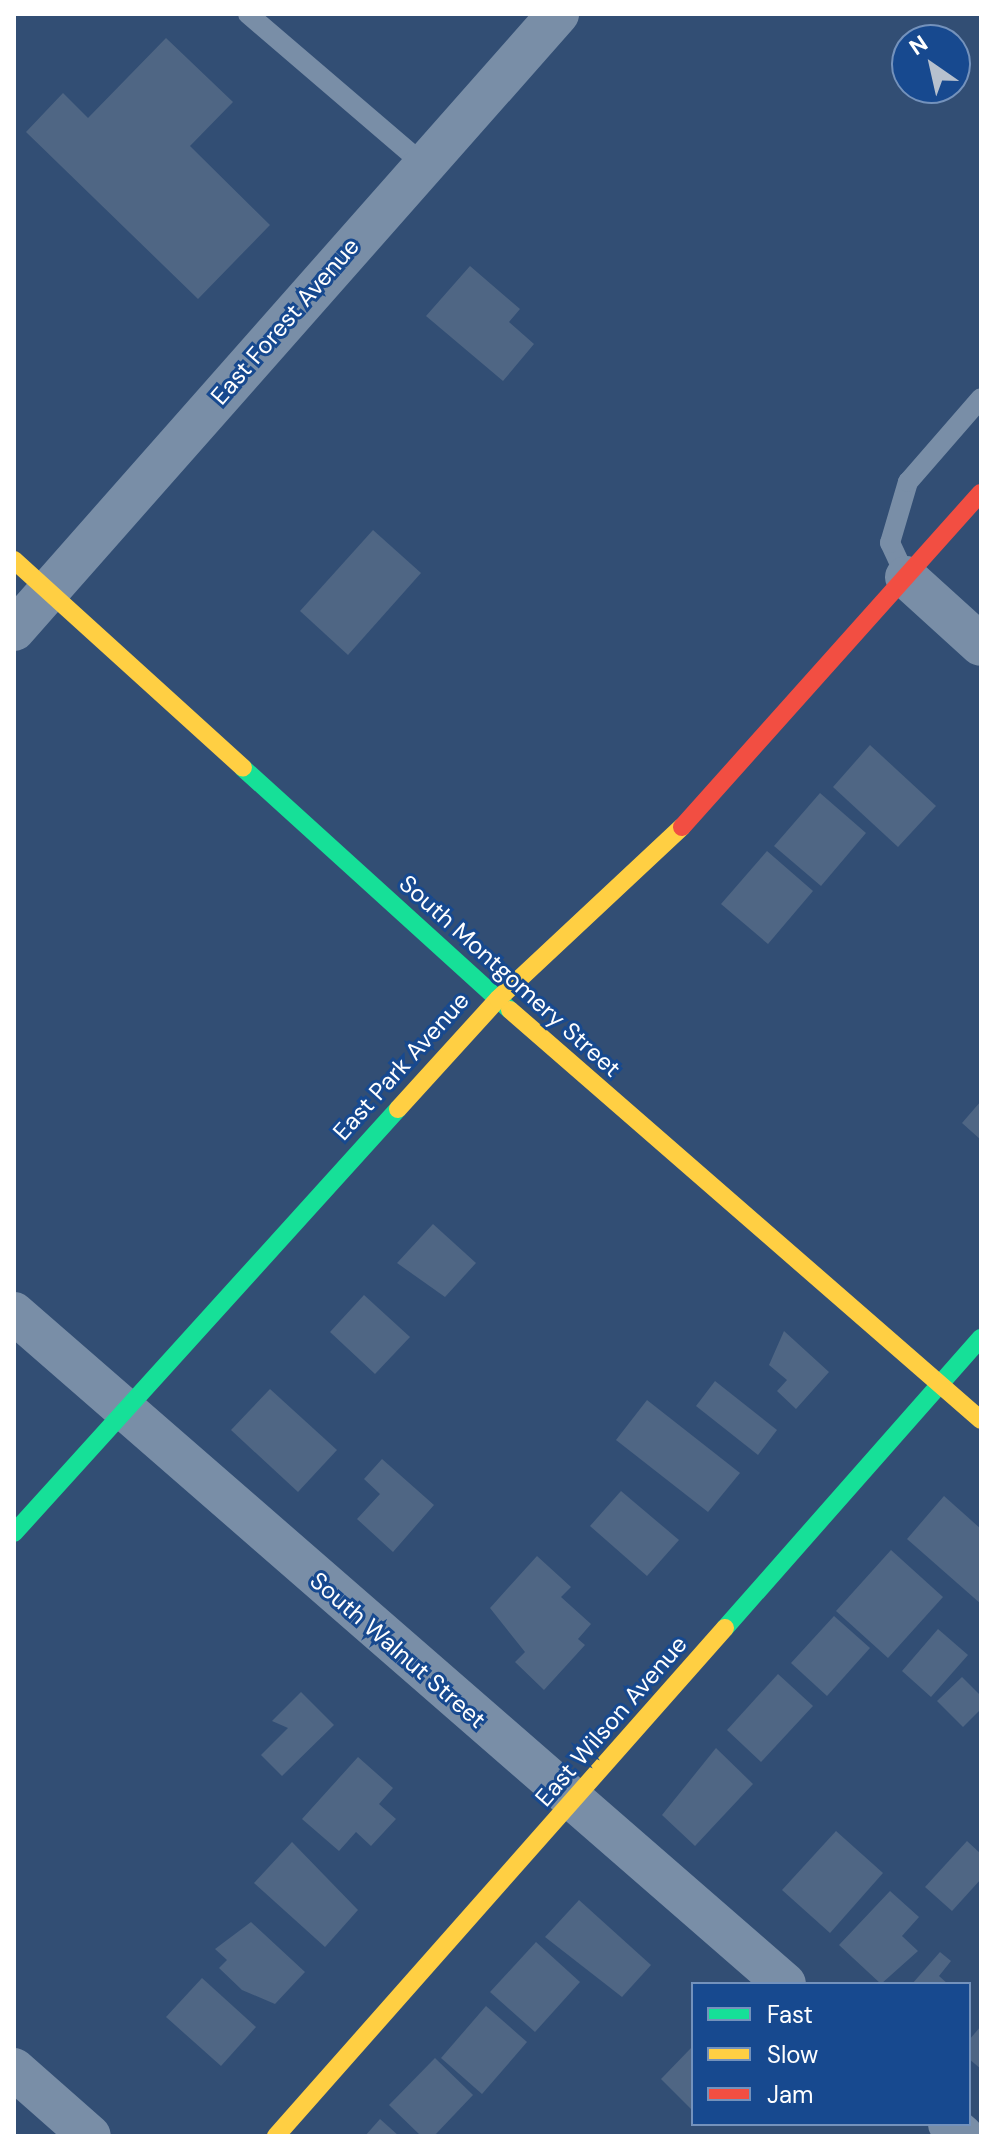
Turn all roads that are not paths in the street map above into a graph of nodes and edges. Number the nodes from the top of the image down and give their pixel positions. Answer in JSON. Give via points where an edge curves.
{"nodes":[{"id":1,"x":248,"y":14,"type":"edge"},
{"id":2,"x":558,"y":14,"type":"edge"},
{"id":3,"x":423,"y":164,"type":"junction"},
{"id":4,"x":981,"y":398,"type":"edge"},
{"id":5,"x":981,"y":493,"type":"edge"},
{"id":6,"x":14,"y":560,"type":"edge"},
{"id":7,"x":906,"y":577,"type":"junction"},
{"id":8,"x":49,"y":591,"type":"junction"},
{"id":9,"x":14,"y":630,"type":"edge"},
{"id":10,"x":981,"y":645,"type":"edge"},
{"id":11,"x":498,"y":999,"type":"junction"},
{"id":12,"x":14,"y":1313,"type":"edge"},
{"id":13,"x":981,"y":1338,"type":"edge"},
{"id":14,"x":940,"y":1383,"type":"junction"},
{"id":15,"x":124,"y":1410,"type":"junction"},
{"id":16,"x":981,"y":1420,"type":"edge"},
{"id":17,"x":14,"y":1533,"type":"edge"},
{"id":18,"x":571,"y":1803,"type":"junction"},
{"id":19,"x":783,"y":1982,"type":"edge"},
{"id":20,"x":14,"y":2069,"type":"edge"},
{"id":21,"x":90,"y":2136,"type":"edge"},
{"id":22,"x":276,"y":2136,"type":"edge"}],
"edges":[{"from":1,"to":3,"type":"lane"},
{"from":2,"to":3,"type":"street","name":"East Forest Avenue"},
{"from":3,"to":8,"type":"street","name":"East Forest Avenue"},
{"from":4,"to":7,"type":"lane","via":[[908,482],[890,543]]},
{"from":5,"to":7,"type":"street","name":"East Park Avenue"},
{"from":6,"to":8,"type":"street","name":"South Montgomery Street"},
{"from":7,"to":10,"type":"street"},
{"from":7,"to":11,"type":"street","name":"East Park Avenue","via":[[665,847]]},
{"from":8,"to":9,"type":"street","name":"East Forest Avenue"},
{"from":8,"to":11,"type":"street","name":"South Montgomery Street"},
{"from":11,"to":14,"type":"street","name":"South Montgomery Street"},
{"from":11,"to":15,"type":"street","name":"East Park Avenue"},
{"from":12,"to":15,"type":"street","name":"South Walnut Street"},
{"from":13,"to":14,"type":"street","name":"East Wilson Avenue"},
{"from":14,"to":16,"type":"street","name":"South Montgomery Street"},
{"from":14,"to":18,"type":"street","name":"East Wilson Avenue"},
{"from":15,"to":17,"type":"street","name":"East Park Avenue"},
{"from":15,"to":18,"type":"street","name":"South Walnut Street"},
{"from":18,"to":19,"type":"street","name":"South Walnut Street"},
{"from":18,"to":22,"type":"street","name":"East Wilson Avenue"},
{"from":20,"to":21,"type":"street"}]}
